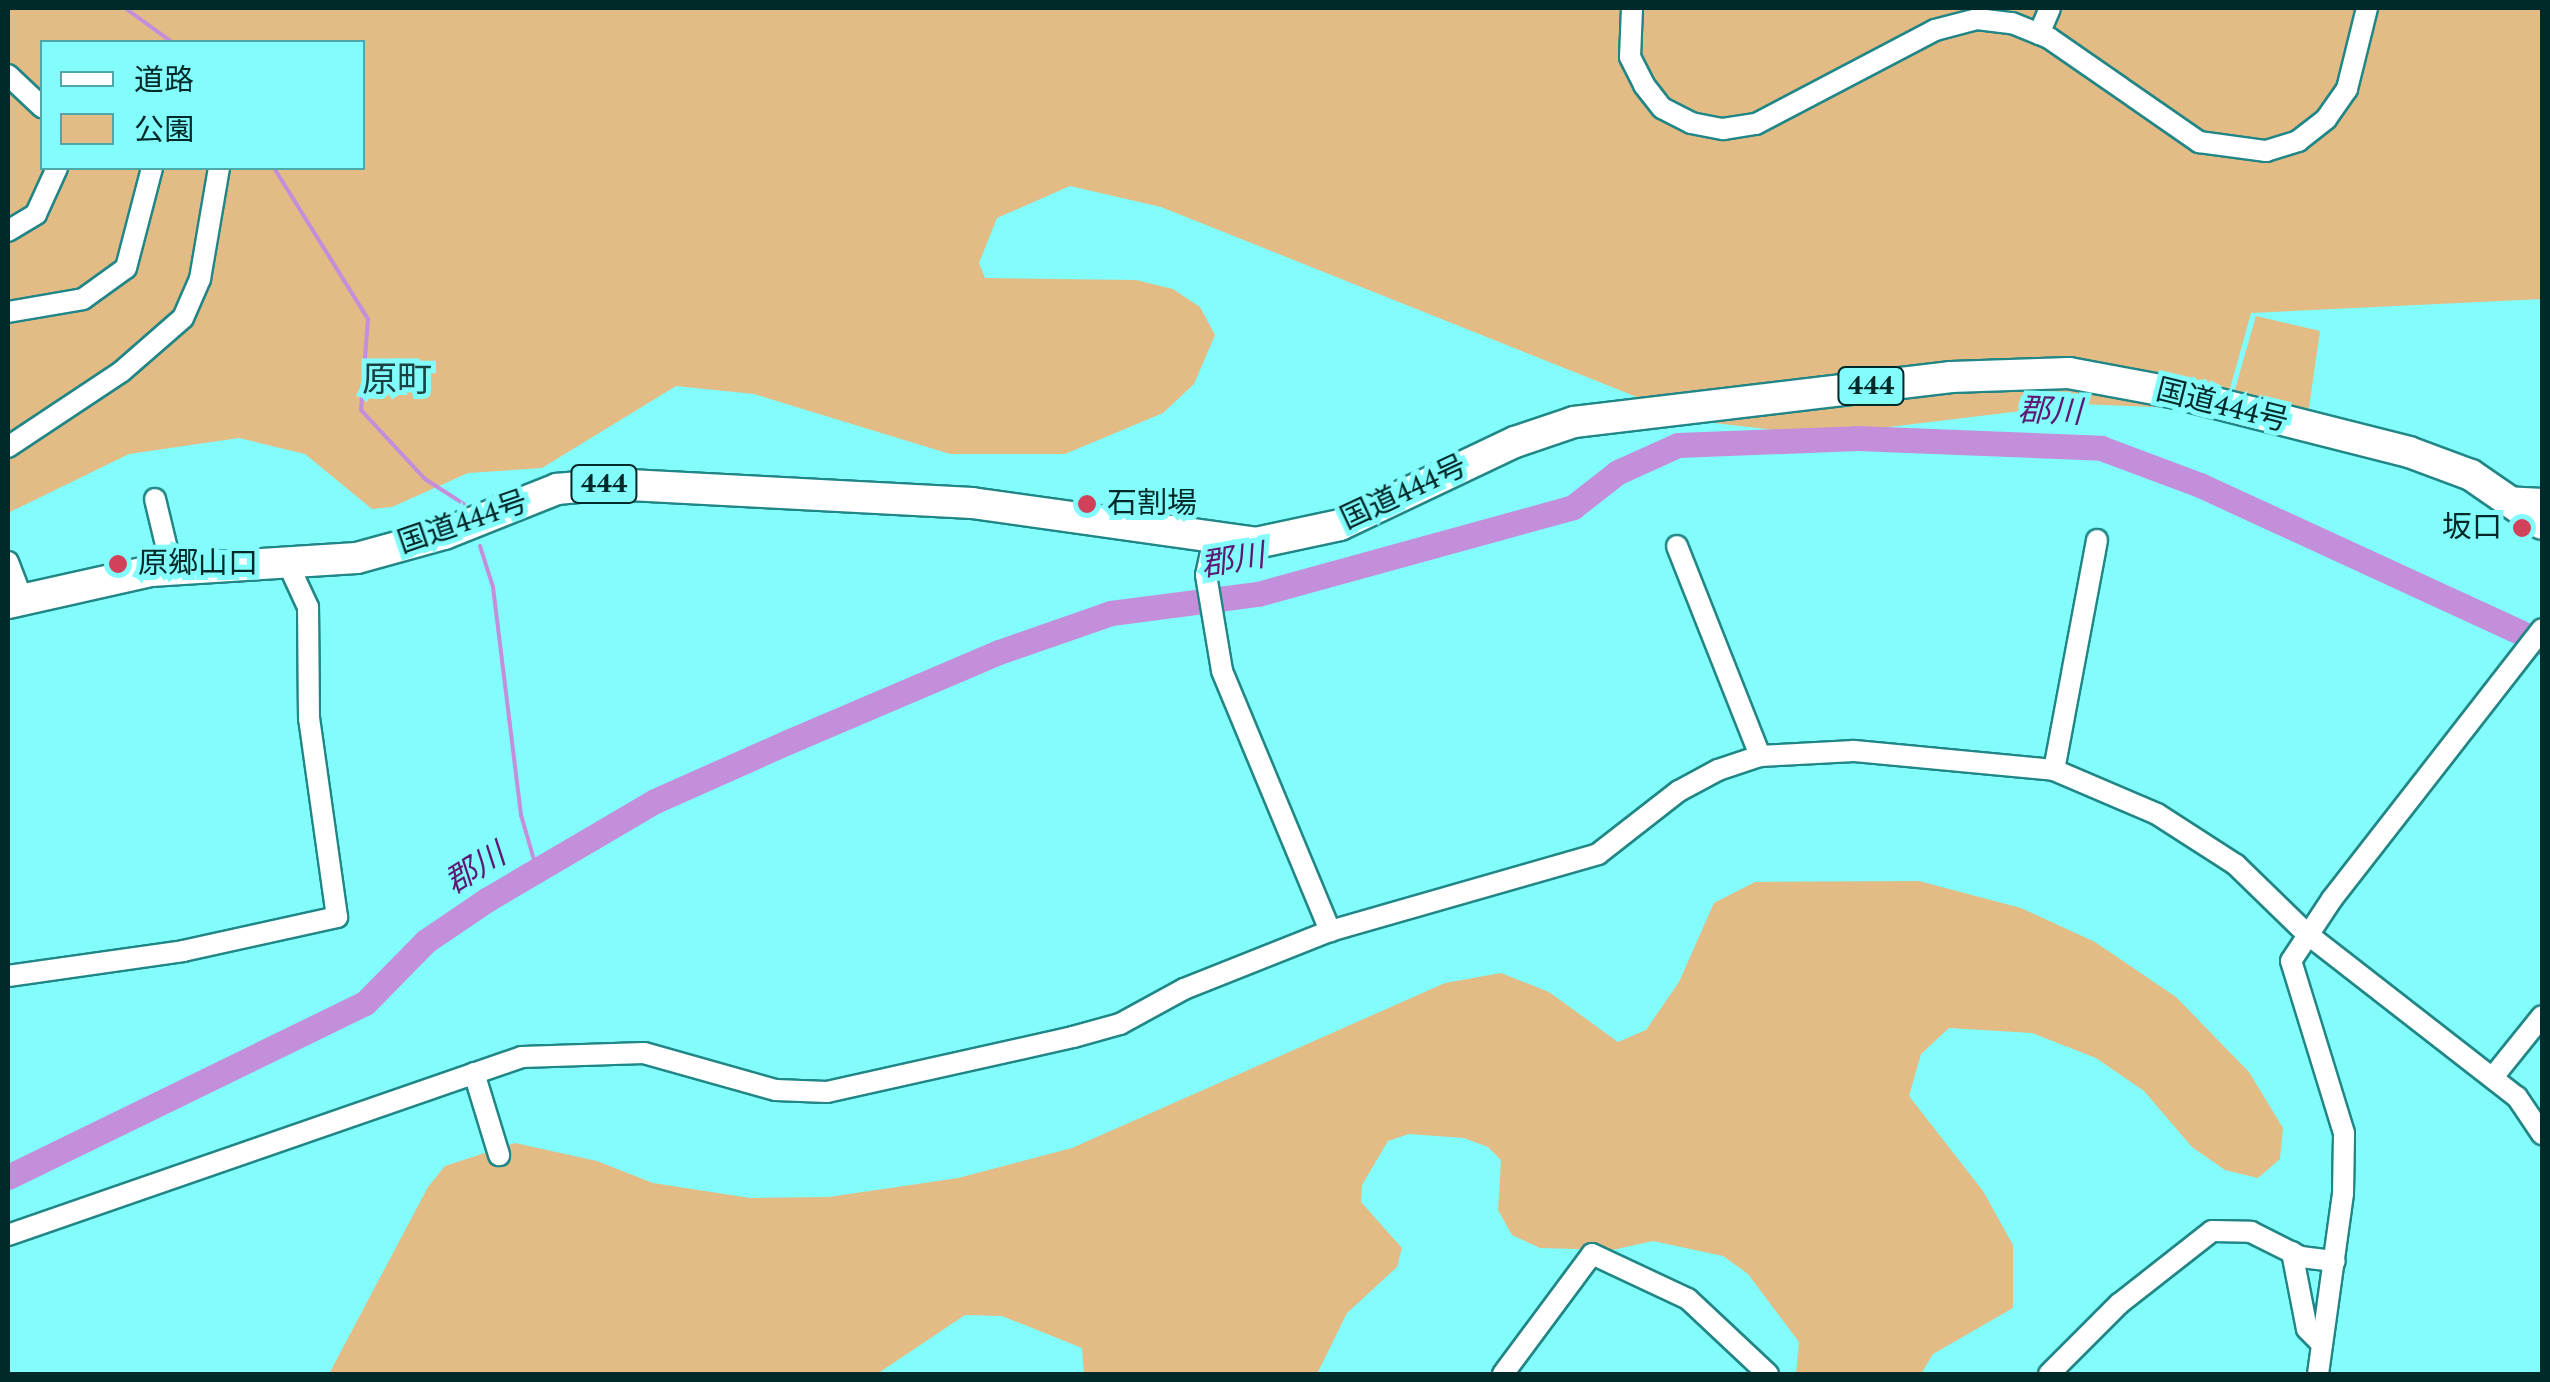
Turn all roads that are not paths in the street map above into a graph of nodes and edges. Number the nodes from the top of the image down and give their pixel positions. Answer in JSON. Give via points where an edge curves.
{"nodes":[{"id":1,"x":1632,"y":8,"type":"edge"},
{"id":2,"x":2050,"y":8,"type":"edge"},
{"id":3,"x":2368,"y":8,"type":"edge"},
{"id":4,"x":2039,"y":34,"type":"junction"},
{"id":5,"x":8,"y":75,"type":"edge"},
{"id":6,"x":40,"y":105,"type":"edge"},
{"id":7,"x":55,"y":170,"type":"edge"},
{"id":8,"x":151,"y":170,"type":"edge"},
{"id":9,"x":219,"y":170,"type":"edge"},
{"id":10,"x":8,"y":231,"type":"edge"},
{"id":11,"x":8,"y":312,"type":"edge"},
{"id":12,"x":8,"y":448,"type":"edge"},
{"id":13,"x":155,"y":498,"type":"dead end"},
{"id":14,"x":2542,"y":500,"type":"edge"},
{"id":15,"x":1214,"y":538,"type":"junction"},
{"id":16,"x":2097,"y":540,"type":"dead end"},
{"id":17,"x":1677,"y":546,"type":"dead end"},
{"id":18,"x":8,"y":562,"type":"edge"},
{"id":19,"x":288,"y":564,"type":"junction"},
{"id":20,"x":172,"y":570,"type":"junction"},
{"id":21,"x":14,"y":601,"type":"edge"},
{"id":22,"x":2542,"y":629,"type":"edge"},
{"id":23,"x":1760,"y":756,"type":"junction"},
{"id":24,"x":2054,"y":770,"type":"junction"},
{"id":25,"x":1330,"y":931,"type":"junction"},
{"id":26,"x":2306,"y":933,"type":"junction"},
{"id":27,"x":8,"y":976,"type":"edge"},
{"id":28,"x":2542,"y":1016,"type":"edge"},
{"id":29,"x":474,"y":1073,"type":"junction"},
{"id":30,"x":2493,"y":1078,"type":"junction"},
{"id":31,"x":2542,"y":1134,"type":"edge"},
{"id":32,"x":499,"y":1154,"type":"dead end"},
{"id":33,"x":8,"y":1236,"type":"edge"},
{"id":34,"x":2292,"y":1252,"type":"junction"},
{"id":35,"x":2335,"y":1261,"type":"junction"},
{"id":36,"x":2322,"y":1344,"type":"junction"},
{"id":37,"x":1504,"y":1374,"type":"edge"},
{"id":38,"x":1768,"y":1374,"type":"edge"},
{"id":39,"x":2049,"y":1374,"type":"edge"},
{"id":40,"x":2318,"y":1374,"type":"edge"}],
"edges":[{"from":1,"to":4,"type":"street","via":[[1630,57],[1644,85],[1662,108],[1722,129],[1756,124],[1935,30],[1978,18]]},
{"from":2,"to":4,"type":"street"},
{"from":3,"to":4,"type":"street","via":[[2348,88],[2326,119],[2298,141],[2266,151],[2199,142]]},
{"from":5,"to":6,"type":"street"},
{"from":7,"to":10,"type":"street","via":[[36,214]]},
{"from":8,"to":11,"type":"street","via":[[126,268],[83,300]]},
{"from":9,"to":12,"type":"street","via":[[200,280],[182,318],[121,372]]},
{"from":13,"to":20,"type":"street"},
{"from":14,"to":15,"type":"highway","name":"国道444号","number":"444","via":[[2505,497],[2471,475],[2409,452],[2176,393],[2069,373],[1990,375],[1574,422],[1515,442],[1340,525],[1256,543]]},
{"from":15,"to":19,"type":"highway","name":"国道444号","number":"444","via":[[914,498],[611,484],[557,490],[444,534],[357,558]]},
{"from":15,"to":25,"type":"street","via":[[1206,576],[1222,671]]},
{"from":16,"to":24,"type":"street"},
{"from":17,"to":23,"type":"street"},
{"from":18,"to":21,"type":"street"},
{"from":19,"to":20,"type":"highway","name":"国道444号","number":"444"},
{"from":19,"to":27,"type":"street","via":[[308,606],[309,718],[338,917],[182,952]]},
{"from":20,"to":21,"type":"highway","name":"国道444号","number":"444"},
{"from":22,"to":26,"type":"street"},
{"from":23,"to":24,"type":"street","via":[[1854,751]]},
{"from":23,"to":25,"type":"street","via":[[1679,791],[1598,854]]},
{"from":24,"to":26,"type":"street","via":[[2188,834],[2236,865]]},
{"from":25,"to":29,"type":"street","via":[[1184,989],[1120,1024],[844,1090],[776,1090],[644,1053],[522,1057]]},
{"from":26,"to":30,"type":"street"},
{"from":26,"to":35,"type":"street","via":[[2291,961],[2294,987],[2329,1072],[2344,1134]]},
{"from":28,"to":30,"type":"street"},
{"from":29,"to":32,"type":"street"},
{"from":29,"to":33,"type":"street"},
{"from":30,"to":31,"type":"street","via":[[2517,1096]]},
{"from":34,"to":35,"type":"street"},
{"from":34,"to":36,"type":"street","via":[[2307,1328]]},
{"from":34,"to":39,"type":"street","via":[[2251,1232],[2212,1231],[2119,1304]]},
{"from":35,"to":36,"type":"street"},
{"from":36,"to":40,"type":"street"},
{"from":37,"to":38,"type":"street","via":[[1592,1254],[1688,1299]]}]}
